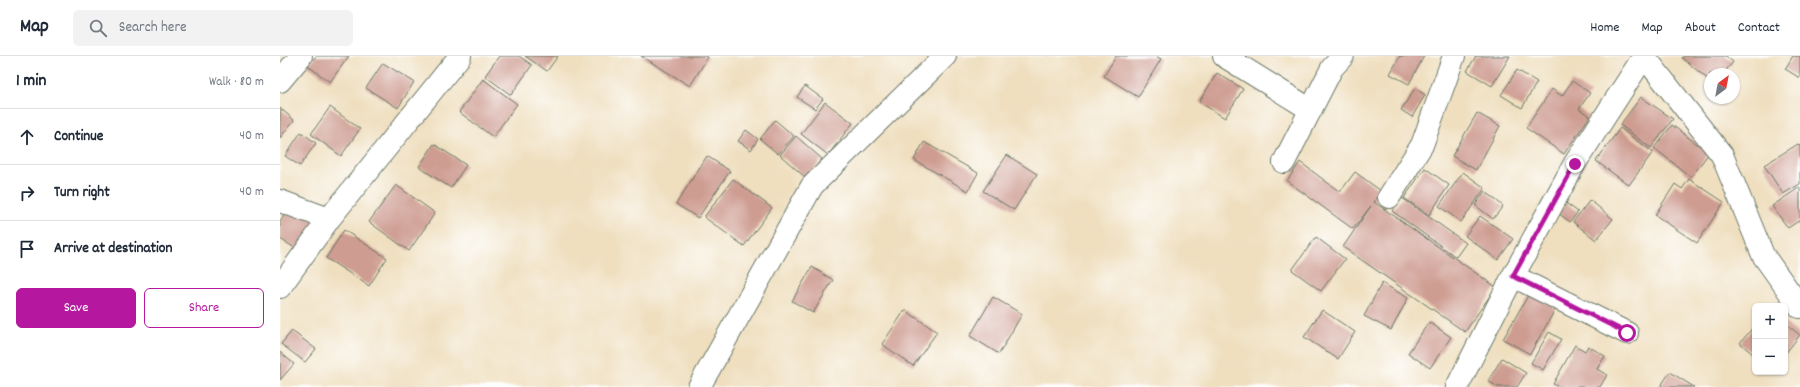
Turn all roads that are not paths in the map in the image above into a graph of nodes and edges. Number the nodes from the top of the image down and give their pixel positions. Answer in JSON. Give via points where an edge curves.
{"nodes":[{"id":1,"x":301,"y":56,"type":"edge"},
{"id":2,"x":460,"y":56,"type":"edge"},
{"id":3,"x":945,"y":56,"type":"edge"},
{"id":4,"x":1224,"y":56,"type":"edge"},
{"id":5,"x":1343,"y":56,"type":"edge"},
{"id":6,"x":1454,"y":56,"type":"edge"},
{"id":7,"x":1644,"y":56,"type":"edge"},
{"id":8,"x":280,"y":81,"type":"edge"},
{"id":9,"x":1311,"y":110,"type":"junction"},
{"id":10,"x":1284,"y":162,"type":"dead end"},
{"id":11,"x":1389,"y":197,"type":"dead end"},
{"id":12,"x":280,"y":201,"type":"edge"},
{"id":13,"x":329,"y":219,"type":"junction"},
{"id":14,"x":1513,"y":276,"type":"junction"},
{"id":15,"x":280,"y":287,"type":"edge"},
{"id":16,"x":1800,"y":307,"type":"edge"},
{"id":17,"x":1627,"y":333,"type":"dead end"},
{"id":18,"x":699,"y":387,"type":"edge"},
{"id":19,"x":1457,"y":387,"type":"edge"}],
"edges":[{"from":1,"to":8,"type":"street"},
{"from":2,"to":13,"type":"street"},
{"from":3,"to":18,"type":"street","via":[[812,186]]},
{"from":4,"to":9,"type":"street"},
{"from":5,"to":9,"type":"street","via":[[1332,68]]},
{"from":6,"to":11,"type":"street","via":[[1422,145]]},
{"from":7,"to":14,"type":"street","via":[[1575,164]]},
{"from":7,"to":16,"type":"street","via":[[1722,155],[1763,255]]},
{"from":9,"to":10,"type":"street"},
{"from":12,"to":13,"type":"street"},
{"from":13,"to":15,"type":"street"},
{"from":14,"to":17,"type":"street"},
{"from":14,"to":19,"type":"street"}]}
